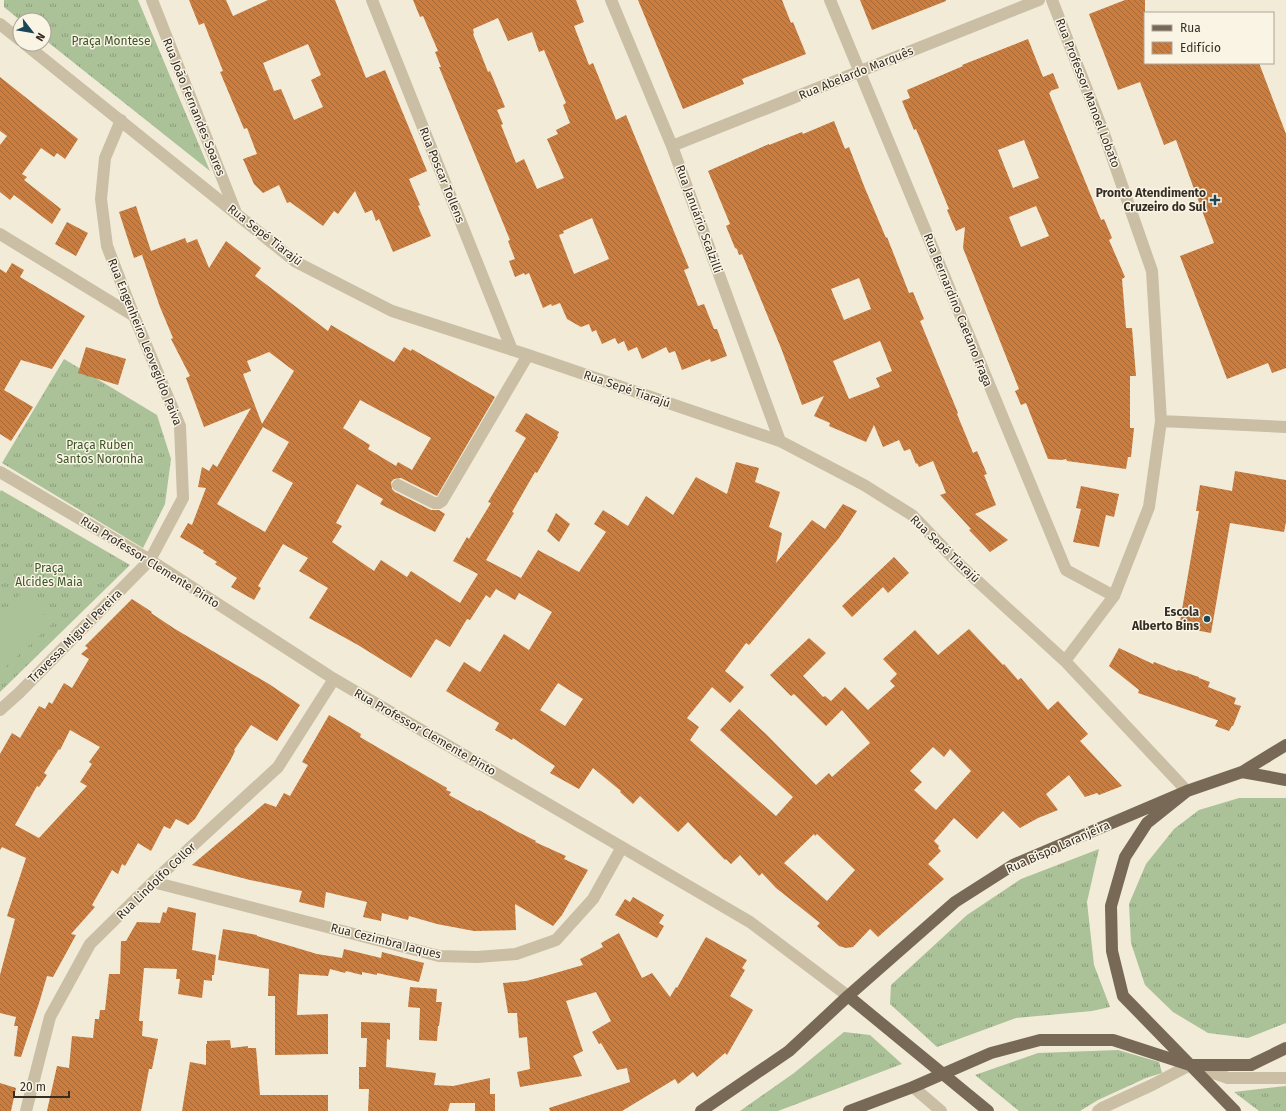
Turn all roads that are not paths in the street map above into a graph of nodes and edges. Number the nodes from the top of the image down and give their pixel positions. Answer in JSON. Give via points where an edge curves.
{"nodes":[{"id":1,"x":152,"y":0,"type":"edge"},
{"id":2,"x":372,"y":0,"type":"edge"},
{"id":3,"x":610,"y":0,"type":"edge"},
{"id":4,"x":830,"y":0,"type":"edge"},
{"id":5,"x":1039,"y":0,"type":"edge"},
{"id":6,"x":1052,"y":0,"type":"edge"},
{"id":7,"x":0,"y":24,"type":"edge"},
{"id":8,"x":12,"y":34,"type":"edge"},
{"id":9,"x":35,"y":52,"type":"edge"},
{"id":10,"x":859,"y":72,"type":"junction"},
{"id":11,"x":121,"y":120,"type":"junction"},
{"id":12,"x":672,"y":146,"type":"junction"},
{"id":13,"x":236,"y":213,"type":"junction"},
{"id":14,"x":0,"y":234,"type":"edge"},
{"id":15,"x":134,"y":316,"type":"junction"},
{"id":16,"x":512,"y":350,"type":"junction"},
{"id":17,"x":528,"y":355,"type":"junction"},
{"id":18,"x":1161,"y":421,"type":"junction"},
{"id":19,"x":1286,"y":427,"type":"edge"},
{"id":20,"x":780,"y":441,"type":"junction"},
{"id":21,"x":1,"y":474,"type":"edge"},
{"id":22,"x":398,"y":485,"type":"dead end"},
{"id":23,"x":150,"y":560,"type":"junction"},
{"id":24,"x":1114,"y":596,"type":"junction"},
{"id":25,"x":1065,"y":661,"type":"junction"},
{"id":26,"x":334,"y":679,"type":"junction"},
{"id":27,"x":0,"y":710,"type":"edge"},
{"id":28,"x":1286,"y":745,"type":"edge"},
{"id":29,"x":1242,"y":772,"type":"junction"},
{"id":30,"x":1286,"y":780,"type":"edge"},
{"id":31,"x":1187,"y":791,"type":"junction"},
{"id":32,"x":622,"y":847,"type":"junction"},
{"id":33,"x":153,"y":882,"type":"junction"},
{"id":34,"x":848,"y":996,"type":"junction"},
{"id":35,"x":1286,"y":1048,"type":"edge"},
{"id":36,"x":1190,"y":1065,"type":"junction"},
{"id":37,"x":944,"y":1074,"type":"junction"},
{"id":38,"x":1286,"y":1078,"type":"edge"},
{"id":39,"x":913,"y":1088,"type":"junction"},
{"id":40,"x":26,"y":1111,"type":"edge"},
{"id":41,"x":701,"y":1111,"type":"edge"},
{"id":42,"x":849,"y":1111,"type":"edge"},
{"id":43,"x":941,"y":1111,"type":"edge"},
{"id":44,"x":988,"y":1111,"type":"edge"},
{"id":45,"x":1098,"y":1111,"type":"edge"},
{"id":46,"x":1235,"y":1111,"type":"edge"}],
"edges":[{"from":1,"to":13,"type":"street","name":"Rua João Fernandes Soares"},
{"from":2,"to":16,"type":"street","name":"Rua Poscar Tollens"},
{"from":3,"to":12,"type":"street","name":"Rua Januário Scalzilli"},
{"from":4,"to":10,"type":"street","name":"Rua Bernardino Caetano Fraga"},
{"from":5,"to":10,"type":"street","name":"Rua Abelardo Marquês"},
{"from":6,"to":18,"type":"street","name":"Rua Professor Manoel Lobato","via":[[1103,131],[1152,271]]},
{"from":7,"to":8,"type":"street"},
{"from":9,"to":11,"type":"street","name":"Rua Sepé Tiarajú"},
{"from":10,"to":12,"type":"street","name":"Rua Abelardo Marquês"},
{"from":10,"to":24,"type":"street","name":"Rua Bernardino Caetano Fraga","via":[[1066,570]]},
{"from":11,"to":13,"type":"street","name":"Rua Sepé Tiarajú"},
{"from":11,"to":15,"type":"street","name":"Rua Engenheiro Leovegildo Paiva","via":[[105,158],[101,199],[107,246]]},
{"from":12,"to":20,"type":"street","name":"Rua Januário Scalzilli"},
{"from":13,"to":16,"type":"street","name":"Rua Sepé Tiarajú","via":[[296,262],[392,311]]},
{"from":14,"to":15,"type":"street"},
{"from":15,"to":23,"type":"street","name":"Rua Engenheiro Leovegildo Paiva","via":[[180,426],[183,498]]},
{"from":16,"to":17,"type":"street","name":"Rua Sepé Tiarajú"},
{"from":17,"to":20,"type":"street","name":"Rua Sepé Tiarajú"},
{"from":17,"to":22,"type":"street","via":[[442,501],[434,503]]},
{"from":18,"to":19,"type":"street"},
{"from":18,"to":24,"type":"street","name":"Rua Professor Manoel Lobato","via":[[1149,507]]},
{"from":20,"to":25,"type":"street","name":"Rua Sepé Tiarajú","via":[[864,484],[912,515],[961,566]]},
{"from":21,"to":23,"type":"street","name":"Rua Professor Clemente Pinto"},
{"from":23,"to":26,"type":"street","name":"Rua Professor Clemente Pinto"},
{"from":23,"to":27,"type":"street","name":"Travessa Miguel Pereira"},
{"from":24,"to":25,"type":"street","name":"Rua Professor Manoel Lobato"},
{"from":25,"to":31,"type":"street","name":"Rua Sepé Tiarajú"},
{"from":26,"to":32,"type":"street","name":"Rua Professor Clemente Pinto"},
{"from":26,"to":33,"type":"street","name":"Rua Lindolfo Collor","via":[[278,767]]},
{"from":28,"to":29,"type":"main road","name":"Rua Bispo Laranjeira"},
{"from":29,"to":30,"type":"main road"},
{"from":29,"to":31,"type":"main road","name":"Rua Bispo Laranjeira"},
{"from":31,"to":34,"type":"main road","name":"Rua Bispo Laranjeira","via":[[1013,864],[956,902]]},
{"from":31,"to":36,"type":"main road","via":[[1147,823],[1125,857],[1111,906],[1112,951],[1123,996]]},
{"from":32,"to":33,"type":"street","name":"Rua Cezimbra Jaques","via":[[593,899],[556,940],[516,954],[477,957],[439,956]]},
{"from":32,"to":34,"type":"street","name":"Rua Professor Clemente Pinto","via":[[750,922]]},
{"from":33,"to":40,"type":"street","name":"Rua Lindolfo Collor","via":[[90,944],[86,951],[50,1017]]},
{"from":34,"to":37,"type":"main road"},
{"from":34,"to":41,"type":"main road","name":"Rua Bispo Laranjeira","via":[[789,1051]]},
{"from":35,"to":36,"type":"main road","via":[[1251,1065]]},
{"from":36,"to":37,"type":"main road","via":[[1113,1040],[1040,1040],[991,1053]]},
{"from":36,"to":38,"type":"street","via":[[1228,1078]]},
{"from":36,"to":45,"type":"street"},
{"from":36,"to":46,"type":"main road"},
{"from":37,"to":39,"type":"main road"},
{"from":37,"to":44,"type":"main road"},
{"from":39,"to":42,"type":"main road"},
{"from":39,"to":43,"type":"street"}]}
